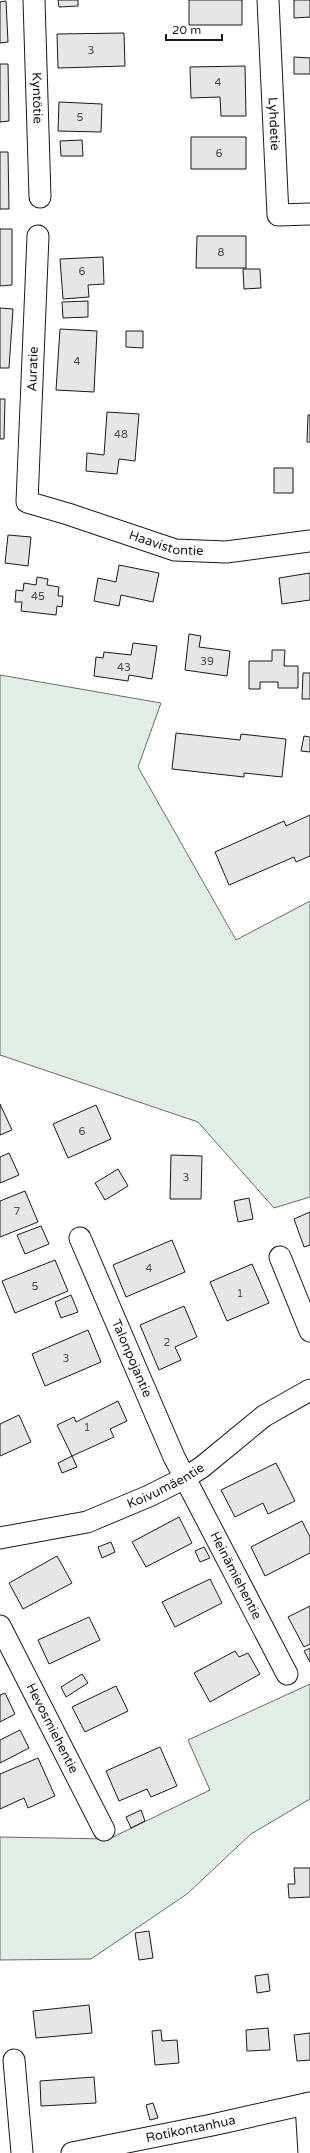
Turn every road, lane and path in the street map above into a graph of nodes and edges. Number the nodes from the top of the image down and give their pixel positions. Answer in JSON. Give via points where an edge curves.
{"nodes":[{"id":1,"x":34,"y":0,"type":"edge"},
{"id":2,"x":268,"y":0,"type":"edge"},
{"id":3,"x":40,"y":197,"type":"dead end"},
{"id":4,"x":310,"y":214,"type":"edge"},
{"id":5,"x":38,"y":236,"type":"dead end"},
{"id":6,"x":27,"y":502,"type":"joint"},
{"id":7,"x":310,"y":541,"type":"edge"},
{"id":8,"x":80,"y":1238,"type":"dead end"},
{"id":9,"x":280,"y":1257,"type":"dead end"},
{"id":10,"x":310,"y":1331,"type":"edge"},
{"id":11,"x":310,"y":1390,"type":"edge"},
{"id":12,"x":185,"y":1478,"type":"junction"},
{"id":13,"x":0,"y":1538,"type":"edge"},
{"id":14,"x":0,"y":1626,"type":"edge"},
{"id":15,"x":287,"y":1674,"type":"dead end"},
{"id":16,"x":104,"y":1830,"type":"dead end"},
{"id":17,"x":14,"y":2060,"type":"dead end"},
{"id":18,"x":308,"y":2103,"type":"edge"},
{"id":19,"x":123,"y":2147,"type":"edge"},
{"id":20,"x":22,"y":2153,"type":"edge"},
{"id":21,"x":72,"y":2153,"type":"edge"},
{"id":22,"x":309,"y":2153,"type":"edge"}],
"edges":[{"from":1,"to":3,"type":"street","name":"Kyntötie"},
{"from":2,"to":4,"type":"street","name":"Lyhdetie","via":[[278,215]]},
{"from":5,"to":6,"type":"street","name":"Auratie"},
{"from":6,"to":7,"type":"street","name":"Haavistontie","via":[[175,550],[226,552]]},
{"from":8,"to":12,"type":"street","name":"Talonpojantie","via":[[170,1450]]},
{"from":9,"to":10,"type":"street"},
{"from":11,"to":12,"type":"street","name":"Koivumäentie","via":[[264,1416]]},
{"from":12,"to":13,"type":"street","name":"Koivumäentie","via":[[87,1522]]},
{"from":12,"to":15,"type":"street","name":"Heinämiehentie"},
{"from":14,"to":16,"type":"street","name":"Hevosmiehentie"},
{"from":17,"to":20,"type":"street"},
{"from":18,"to":19,"type":"street","name":"Rotikontanhua"},
{"from":18,"to":22,"type":"street"},
{"from":19,"to":21,"type":"street","name":"Rotikontanhua"}]}
